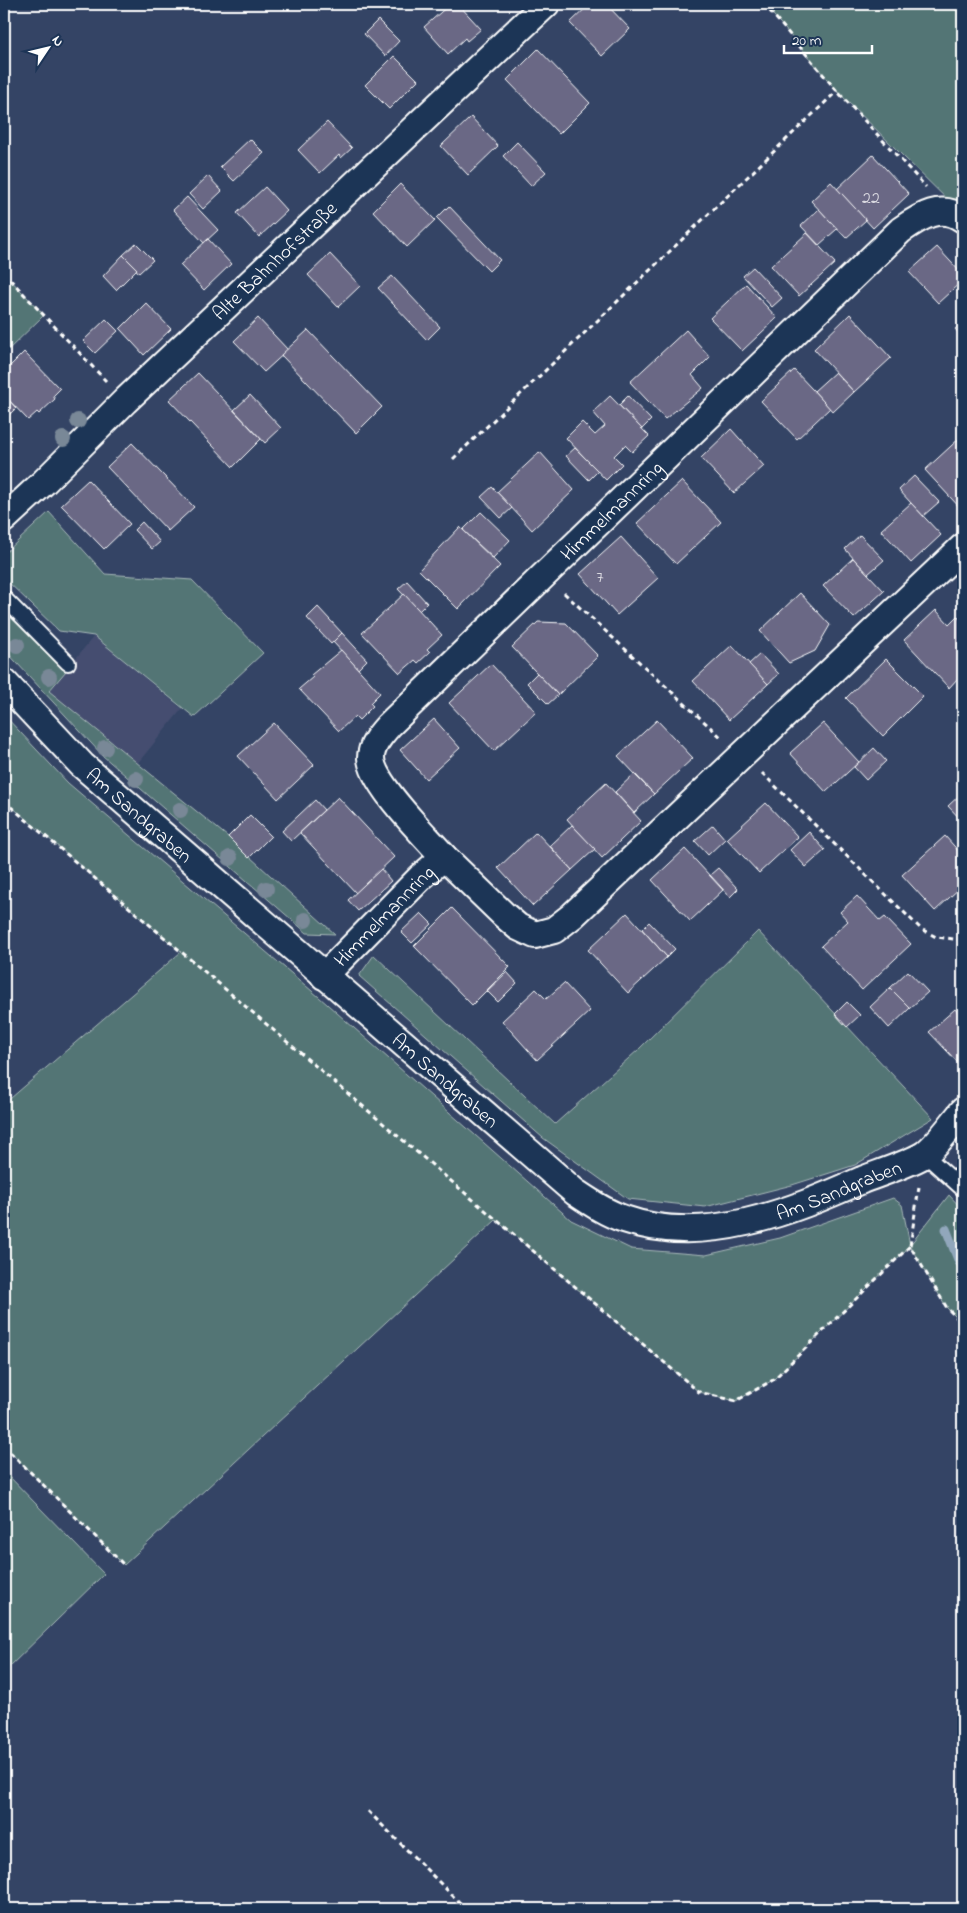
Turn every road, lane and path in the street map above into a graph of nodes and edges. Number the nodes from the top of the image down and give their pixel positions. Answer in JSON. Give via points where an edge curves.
{"nodes":[{"id":1,"x":546,"y":4,"type":"edge"},
{"id":2,"x":764,"y":4,"type":"edge"},
{"id":3,"x":837,"y":91,"type":"junction"},
{"id":4,"x":952,"y":214,"type":"edge"},
{"id":5,"x":4,"y":273,"type":"edge"},
{"id":6,"x":125,"y":401,"type":"junction"},
{"id":7,"x":454,"y":459,"type":"dead end"},
{"id":8,"x":4,"y":519,"type":"edge"},
{"id":9,"x":963,"y":547,"type":"edge"},
{"id":10,"x":4,"y":598,"type":"edge"},
{"id":11,"x":68,"y":663,"type":"dead end"},
{"id":12,"x":4,"y":682,"type":"edge"},
{"id":13,"x":4,"y":801,"type":"edge"},
{"id":14,"x":444,"y":857,"type":"junction"},
{"id":15,"x":324,"y":976,"type":"junction"},
{"id":16,"x":963,"y":1112,"type":"edge"},
{"id":17,"x":924,"y":1154,"type":"junction"},
{"id":18,"x":963,"y":1189,"type":"edge"},
{"id":19,"x":910,"y":1246,"type":"junction"},
{"id":20,"x":963,"y":1324,"type":"edge"},
{"id":21,"x":4,"y":1446,"type":"edge"},
{"id":22,"x":124,"y":1565,"type":"dead end"},
{"id":23,"x":368,"y":1811,"type":"dead end"},
{"id":24,"x":466,"y":1909,"type":"edge"}],
"edges":[{"from":1,"to":6,"type":"street","name":"Alte Bahnhofstraße"},
{"from":2,"to":3,"type":"path"},
{"from":3,"to":4,"type":"path"},
{"from":3,"to":7,"type":"path"},
{"from":4,"to":14,"type":"street","name":"Himmelmannring","via":[[916,219],[901,230],[379,736],[371,759],[377,778]]},
{"from":5,"to":6,"type":"path"},
{"from":6,"to":8,"type":"street","name":"Alte Bahnhofstraße"},
{"from":9,"to":14,"type":"street","name":"Himmelmannring","via":[[743,757],[554,930],[535,935],[518,927]]},
{"from":10,"to":11,"type":"lane"},
{"from":12,"to":15,"type":"street","name":"Am Sandgraben","via":[[82,765]]},
{"from":13,"to":19,"type":"path","via":[[699,1392],[736,1401],[773,1380]]},
{"from":14,"to":15,"type":"street","name":"Himmelmannring"},
{"from":15,"to":17,"type":"street","name":"Am Sandgraben","via":[[574,1192],[623,1219],[682,1229],[763,1218],[827,1196]]},
{"from":16,"to":17,"type":"street"},
{"from":17,"to":18,"type":"lane","name":"Am Sandgraben"},
{"from":17,"to":19,"type":"path"},
{"from":19,"to":20,"type":"path","via":[[947,1308]]},
{"from":21,"to":22,"type":"path"},
{"from":23,"to":24,"type":"path"}]}
